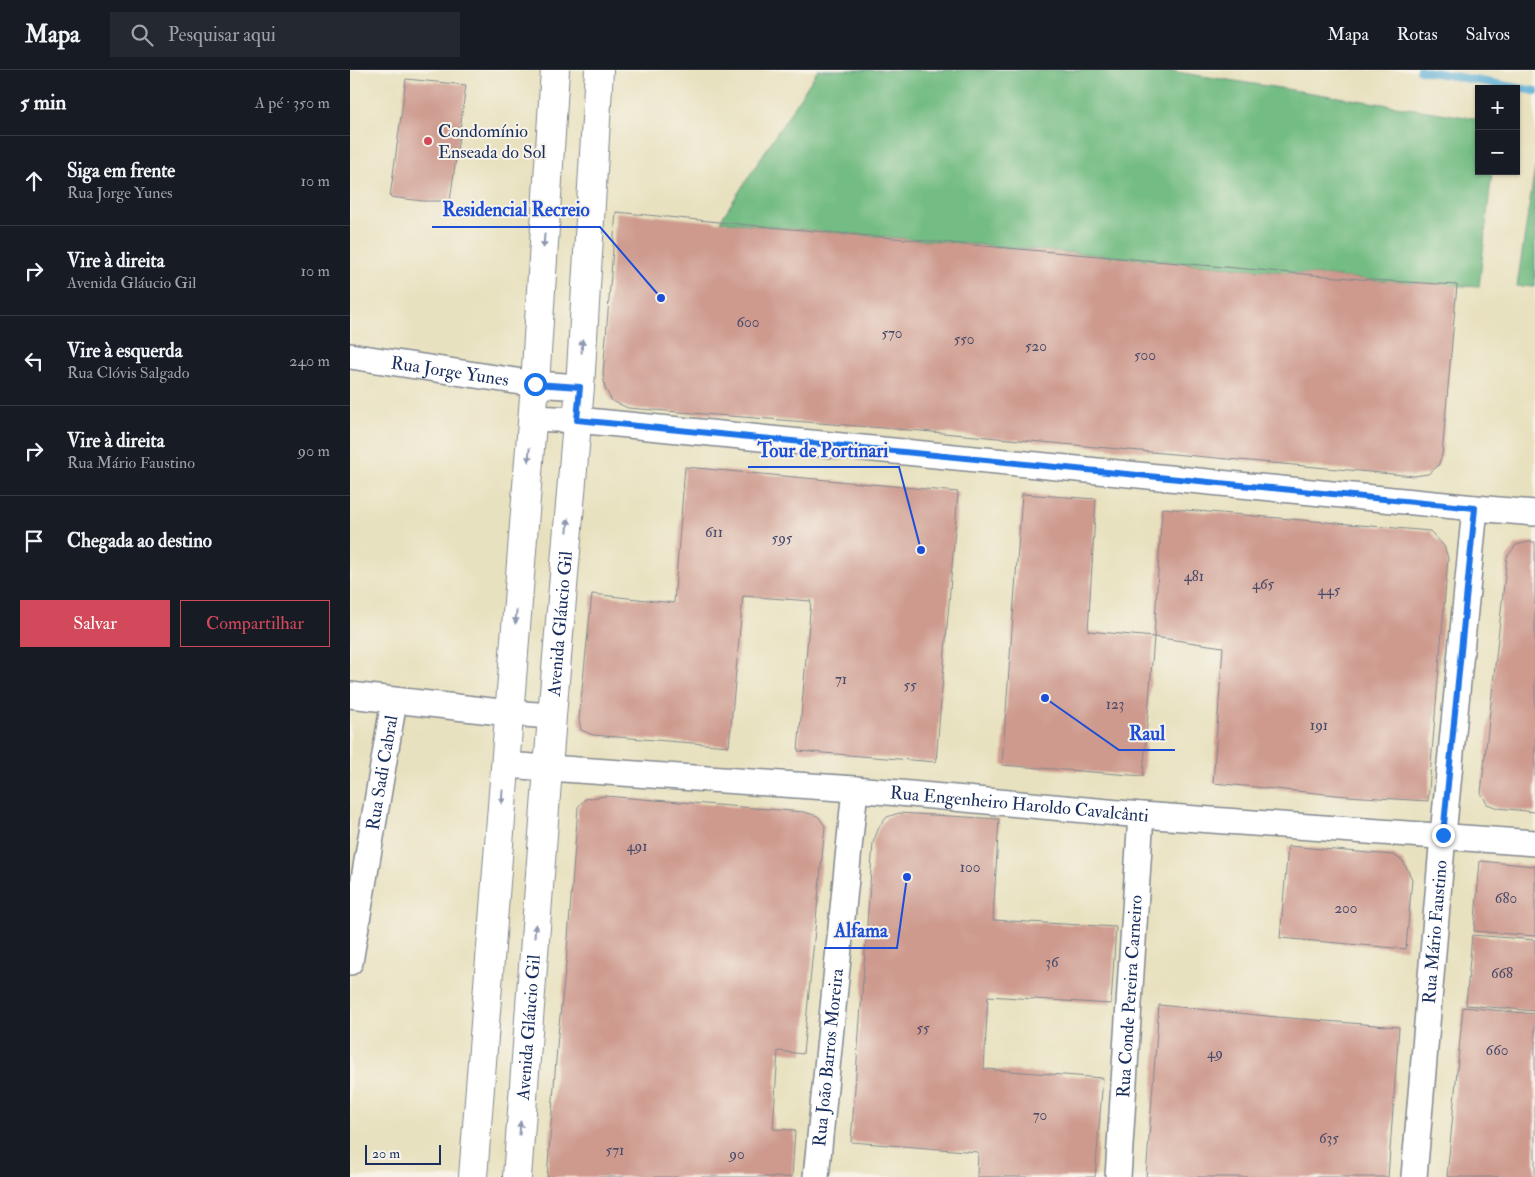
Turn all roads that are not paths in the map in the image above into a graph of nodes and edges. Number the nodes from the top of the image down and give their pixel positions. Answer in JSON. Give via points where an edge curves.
{"nodes":[{"id":1,"x":555,"y":70,"type":"edge"},
{"id":2,"x":560,"y":70,"type":"edge"},
{"id":3,"x":597,"y":70,"type":"edge"},
{"id":4,"x":350,"y":356,"type":"edge"},
{"id":5,"x":535,"y":384,"type":"junction"},
{"id":6,"x":580,"y":387,"type":"junction"},
{"id":7,"x":532,"y":418,"type":"junction"},
{"id":8,"x":577,"y":420,"type":"junction"},
{"id":9,"x":1475,"y":508,"type":"junction"},
{"id":10,"x":1535,"y":513,"type":"edge"},
{"id":11,"x":350,"y":695,"type":"edge"},
{"id":12,"x":394,"y":701,"type":"junction"},
{"id":13,"x":508,"y":713,"type":"junction"},
{"id":14,"x":552,"y":716,"type":"junction"},
{"id":15,"x":505,"y":765,"type":"junction"},
{"id":16,"x":548,"y":768,"type":"junction"},
{"id":17,"x":855,"y":789,"type":"junction"},
{"id":18,"x":1141,"y":815,"type":"junction"},
{"id":19,"x":1443,"y":835,"type":"junction"},
{"id":20,"x":1535,"y":843,"type":"edge"},
{"id":21,"x":350,"y":962,"type":"edge"},
{"id":22,"x":473,"y":1177,"type":"edge"},
{"id":23,"x":516,"y":1177,"type":"edge"},
{"id":24,"x":816,"y":1177,"type":"edge"},
{"id":25,"x":1118,"y":1177,"type":"edge"},
{"id":26,"x":1414,"y":1177,"type":"edge"}],
"edges":[{"from":1,"to":5,"type":"street","one_way":true},
{"from":2,"to":3,"type":"street","via":[[577,76]]},
{"from":6,"to":3,"type":"street","name":"Avenida Gláucio Gil","one_way":true},
{"from":4,"to":5,"type":"street","name":"Rua Jorge Yunes"},
{"from":5,"to":6,"type":"street","name":"Rua Jorge Yunes"},
{"from":5,"to":7,"type":"street"},
{"from":6,"to":8,"type":"street","name":"Avenida Gláucio Gil"},
{"from":7,"to":8,"type":"street"},
{"from":7,"to":13,"type":"street","one_way":true},
{"from":8,"to":9,"type":"street"},
{"from":14,"to":8,"type":"street","name":"Avenida Gláucio Gil","one_way":true},
{"from":9,"to":10,"type":"street"},
{"from":9,"to":19,"type":"street","name":"Rua Mário Faustino"},
{"from":11,"to":12,"type":"street"},
{"from":12,"to":13,"type":"street"},
{"from":12,"to":21,"type":"street","name":"Rua Sadi Cabral"},
{"from":13,"to":14,"type":"street"},
{"from":13,"to":15,"type":"street"},
{"from":14,"to":16,"type":"street","name":"Avenida Gláucio Gil"},
{"from":15,"to":16,"type":"street","name":"Rua Engenheiro Haroldo Cavalcânti"},
{"from":15,"to":22,"type":"street","one_way":true},
{"from":16,"to":17,"type":"street","name":"Rua Engenheiro Haroldo Cavalcânti"},
{"from":23,"to":16,"type":"street","name":"Avenida Gláucio Gil","one_way":true},
{"from":17,"to":18,"type":"street","name":"Rua Engenheiro Haroldo Cavalcânti"},
{"from":17,"to":24,"type":"street","name":"Rua João Barros Moreira"},
{"from":18,"to":19,"type":"street","name":"Rua Engenheiro Haroldo Cavalcânti"},
{"from":18,"to":25,"type":"street","name":"Rua Conde Pereira Carneiro"},
{"from":19,"to":20,"type":"street","name":"Rua Engenheiro Haroldo Cavalcânti"},
{"from":19,"to":26,"type":"street","name":"Rua Mário Faustino"}]}
